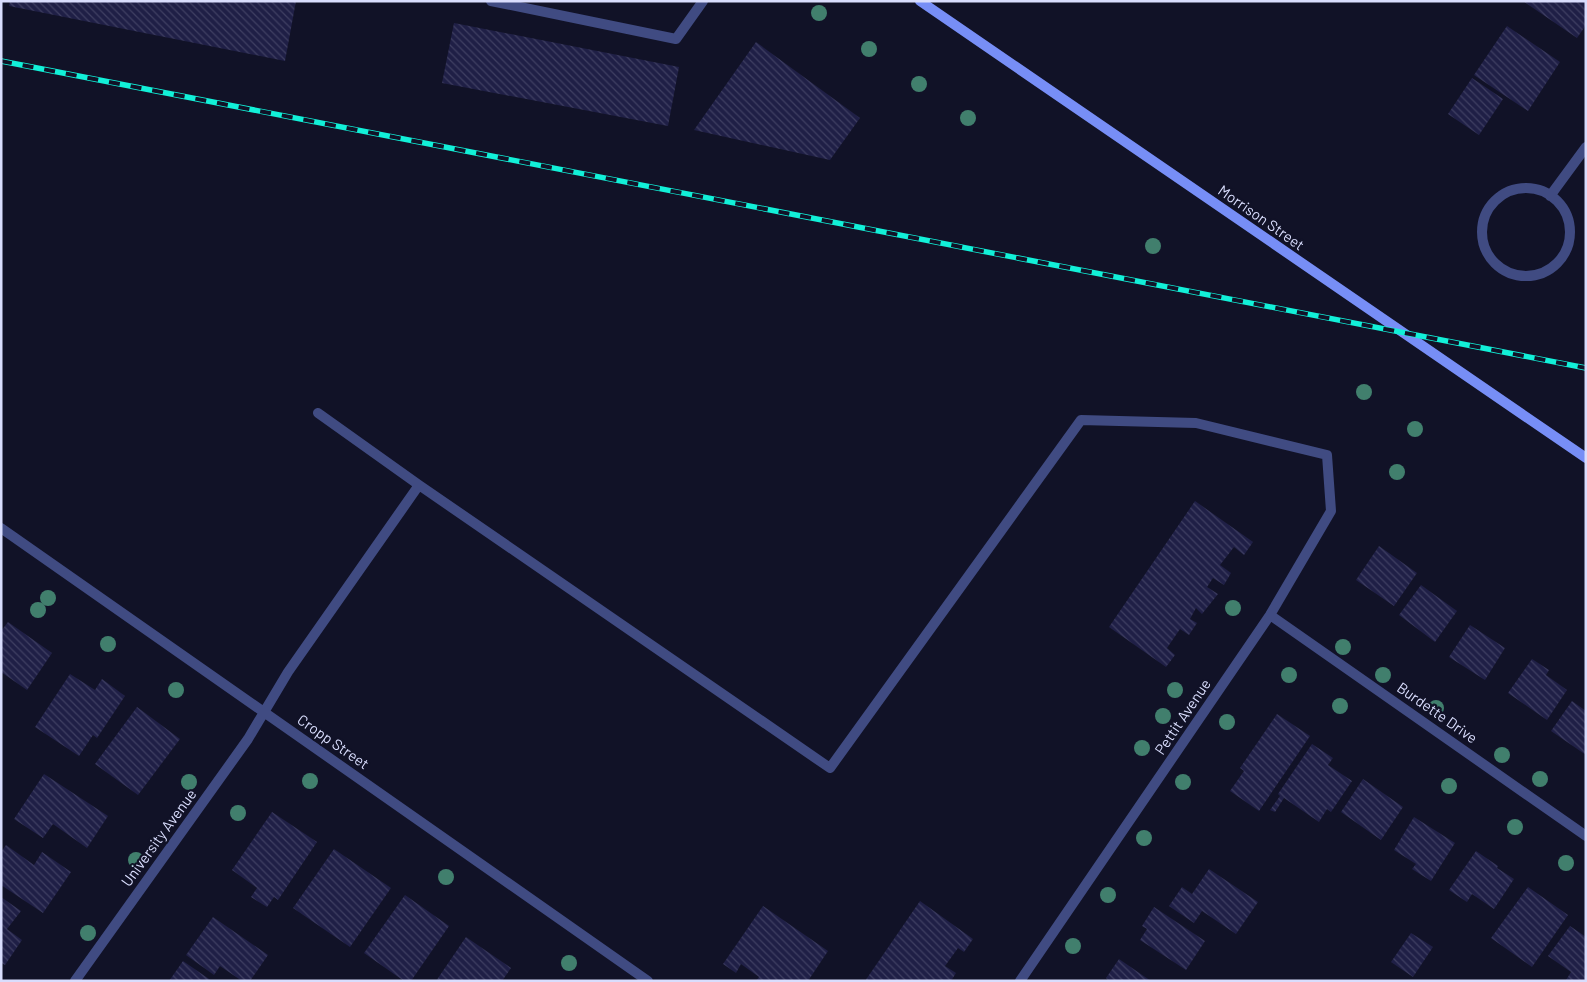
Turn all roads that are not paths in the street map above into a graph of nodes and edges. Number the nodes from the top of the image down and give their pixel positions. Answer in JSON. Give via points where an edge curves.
{"nodes":[{"id":1,"x":491,"y":1,"type":"edge"},
{"id":2,"x":702,"y":1,"type":"edge"},
{"id":3,"x":920,"y":1,"type":"edge"},
{"id":4,"x":1586,"y":147,"type":"edge"},
{"id":5,"x":1550,"y":196,"type":"junction"},
{"id":6,"x":318,"y":413,"type":"dead end"},
{"id":7,"x":1586,"y":458,"type":"edge"},
{"id":8,"x":418,"y":485,"type":"junction"},
{"id":9,"x":1,"y":528,"type":"edge"},
{"id":10,"x":1270,"y":616,"type":"junction"},
{"id":11,"x":265,"y":713,"type":"junction"},
{"id":12,"x":1586,"y":836,"type":"edge"},
{"id":13,"x":75,"y":981,"type":"edge"},
{"id":14,"x":648,"y":981,"type":"edge"},
{"id":15,"x":1020,"y":981,"type":"edge"}],
"edges":[{"from":1,"to":2,"type":"street","via":[[676,39]]},
{"from":3,"to":7,"type":"street","name":"Morrison Street"},
{"from":4,"to":5,"type":"street"},
{"from":5,"to":5,"type":"street","via":[[1568,219],[1570,234],[1567,248],[1548,271],[1534,276],[1506,272],[1486,251],[1482,237],[1488,210],[1509,191],[1523,188]]},
{"from":6,"to":8,"type":"street"},
{"from":8,"to":10,"type":"street","name":"Pettit Avenue","via":[[830,768],[1081,420],[1196,423],[1327,455],[1331,511]]},
{"from":8,"to":11,"type":"street","name":"University Avenue","via":[[288,672]]},
{"from":9,"to":11,"type":"street","name":"Cropp Street"},
{"from":10,"to":12,"type":"street","name":"Burdette Drive"},
{"from":10,"to":15,"type":"street","name":"Pettit Avenue"},
{"from":11,"to":13,"type":"street","name":"University Avenue"},
{"from":11,"to":14,"type":"street","name":"Cropp Street"}]}
